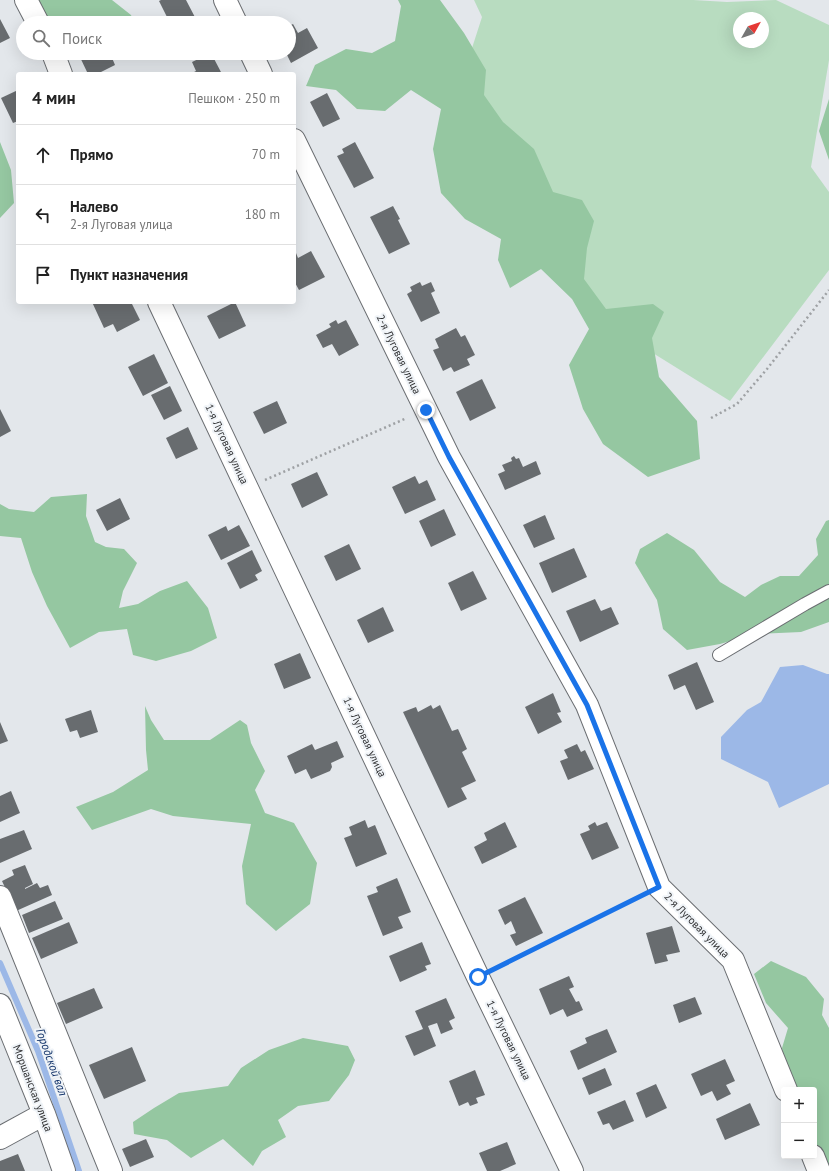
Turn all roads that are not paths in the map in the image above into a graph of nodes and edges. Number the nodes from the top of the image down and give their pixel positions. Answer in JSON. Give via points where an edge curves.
{"nodes":[{"id":1,"x":26,"y":0,"type":"edge"},
{"id":2,"x":225,"y":0,"type":"edge"},
{"id":3,"x":34,"y":16,"type":"edge"},
{"id":4,"x":233,"y":16,"type":"edge"},
{"id":5,"x":56,"y":60,"type":"edge"},
{"id":6,"x":255,"y":60,"type":"edge"},
{"id":7,"x":60,"y":72,"type":"edge"},
{"id":8,"x":261,"y":72,"type":"edge"},
{"id":9,"x":296,"y":144,"type":"edge"},
{"id":10,"x":161,"y":304,"type":"edge"},
{"id":11,"x":829,"y":591,"type":"edge"},
{"id":12,"x":719,"y":655,"type":"dead end"},
{"id":13,"x":0,"y":897,"type":"edge"},
{"id":14,"x":0,"y":1005,"type":"edge"},
{"id":15,"x":785,"y":1087,"type":"edge"},
{"id":16,"x":44,"y":1114,"type":"junction"},
{"id":17,"x":0,"y":1138,"type":"edge"},
{"id":18,"x":814,"y":1159,"type":"edge"},
{"id":19,"x":64,"y":1171,"type":"edge"},
{"id":20,"x":111,"y":1171,"type":"edge"},
{"id":21,"x":572,"y":1171,"type":"edge"},
{"id":22,"x":819,"y":1171,"type":"edge"}],
"edges":[{"from":1,"to":3,"type":"street"},
{"from":2,"to":4,"type":"street"},
{"from":5,"to":7,"type":"street"},
{"from":6,"to":8,"type":"street"},
{"from":9,"to":15,"type":"street","name":"2-я Луговая улица","via":[[449,457],[587,705],[659,887],[733,960]]},
{"from":10,"to":21,"type":"street","name":"1-я Луговая улица"},
{"from":11,"to":12,"type":"lane"},
{"from":13,"to":20,"type":"street"},
{"from":14,"to":16,"type":"street","name":"Моршанская улица"},
{"from":16,"to":17,"type":"street"},
{"from":16,"to":19,"type":"street","name":"Моршанская улица"},
{"from":18,"to":22,"type":"street"}]}
